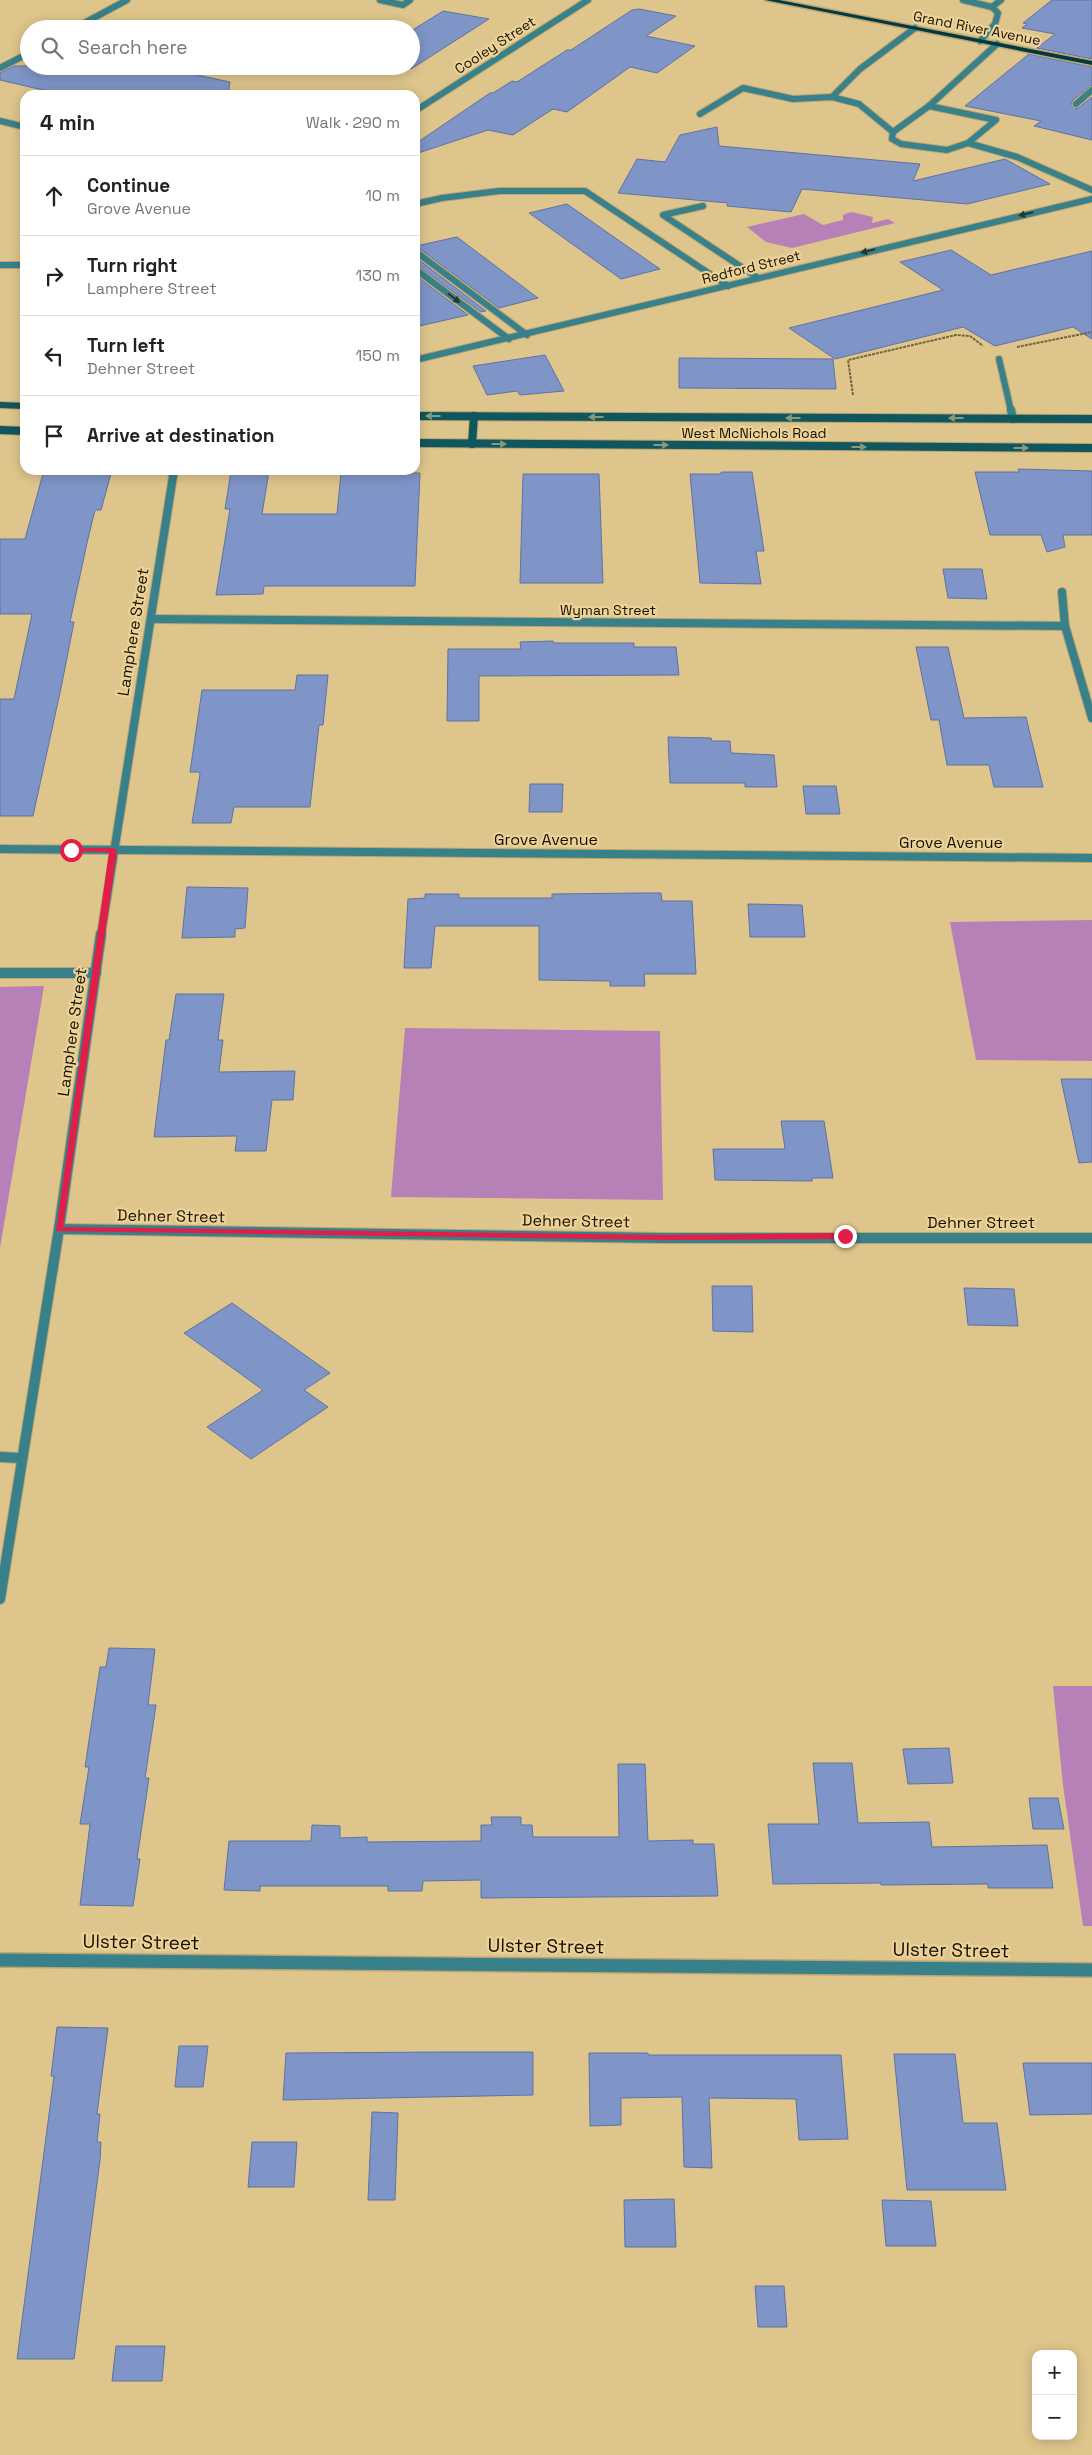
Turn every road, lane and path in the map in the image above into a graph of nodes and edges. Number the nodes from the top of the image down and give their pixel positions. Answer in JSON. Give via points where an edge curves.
{"nodes":[{"id":1,"x":127,"y":0,"type":"edge"},
{"id":2,"x":380,"y":0,"type":"edge"},
{"id":3,"x":410,"y":0,"type":"edge"},
{"id":4,"x":588,"y":0,"type":"edge"},
{"id":5,"x":768,"y":0,"type":"edge"},
{"id":6,"x":963,"y":0,"type":"edge"},
{"id":7,"x":1001,"y":0,"type":"edge"},
{"id":8,"x":785,"y":1,"type":"edge"},
{"id":9,"x":992,"y":7,"type":"junction"},
{"id":10,"x":90,"y":20,"type":"edge"},
{"id":11,"x":914,"y":28,"type":"junction"},
{"id":12,"x":980,"y":41,"type":"junction"},
{"id":13,"x":997,"y":44,"type":"junction"},
{"id":14,"x":20,"y":58,"type":"edge"},
{"id":15,"x":1092,"y":63,"type":"edge"},
{"id":16,"x":0,"y":68,"type":"edge"},
{"id":17,"x":1092,"y":90,"type":"edge"},
{"id":18,"x":832,"y":97,"type":"junction"},
{"id":19,"x":1076,"y":104,"type":"dead end"},
{"id":20,"x":929,"y":106,"type":"junction"},
{"id":21,"x":420,"y":108,"type":"edge"},
{"id":22,"x":700,"y":114,"type":"dead end"},
{"id":23,"x":0,"y":121,"type":"edge"},
{"id":24,"x":20,"y":125,"type":"edge"},
{"id":25,"x":892,"y":132,"type":"junction"},
{"id":26,"x":968,"y":143,"type":"junction"},
{"id":27,"x":1092,"y":190,"type":"edge"},
{"id":28,"x":1092,"y":199,"type":"edge"},
{"id":29,"x":420,"y":203,"type":"edge"},
{"id":30,"x":704,"y":206,"type":"dead end"},
{"id":31,"x":420,"y":255,"type":"edge"},
{"id":32,"x":0,"y":265,"type":"edge"},
{"id":33,"x":20,"y":265,"type":"edge"},
{"id":34,"x":420,"y":273,"type":"edge"},
{"id":35,"x":758,"y":278,"type":"junction"},
{"id":36,"x":728,"y":286,"type":"junction"},
{"id":37,"x":1092,"y":332,"type":"edge"},
{"id":38,"x":527,"y":335,"type":"junction"},
{"id":39,"x":509,"y":339,"type":"junction"},
{"id":40,"x":984,"y":346,"type":"dead end"},
{"id":41,"x":1010,"y":348,"type":"dead end"},
{"id":42,"x":420,"y":359,"type":"edge"},
{"id":43,"x":999,"y":359,"type":"dead end"},
{"id":44,"x":0,"y":405,"type":"edge"},
{"id":45,"x":20,"y":406,"type":"edge"},
{"id":46,"x":420,"y":416,"type":"edge"},
{"id":47,"x":474,"y":416,"type":"junction"},
{"id":48,"x":857,"y":418,"type":"junction"},
{"id":49,"x":1013,"y":419,"type":"junction"},
{"id":50,"x":1092,"y":419,"type":"edge"},
{"id":51,"x":0,"y":430,"type":"edge"},
{"id":52,"x":20,"y":431,"type":"edge"},
{"id":53,"x":420,"y":443,"type":"edge"},
{"id":54,"x":472,"y":444,"type":"junction"},
{"id":55,"x":1092,"y":448,"type":"edge"},
{"id":56,"x":173,"y":475,"type":"edge"},
{"id":57,"x":1062,"y":592,"type":"dead end"},
{"id":58,"x":150,"y":619,"type":"junction"},
{"id":59,"x":1065,"y":626,"type":"junction"},
{"id":60,"x":1092,"y":718,"type":"edge"},
{"id":61,"x":0,"y":849,"type":"edge"},
{"id":62,"x":113,"y":850,"type":"junction"},
{"id":63,"x":1092,"y":858,"type":"edge"},
{"id":64,"x":0,"y":973,"type":"edge"},
{"id":65,"x":96,"y":973,"type":"junction"},
{"id":66,"x":59,"y":1229,"type":"junction"},
{"id":67,"x":1092,"y":1238,"type":"edge"},
{"id":68,"x":0,"y":1457,"type":"edge"},
{"id":69,"x":20,"y":1458,"type":"junction"},
{"id":70,"x":0,"y":1599,"type":"edge"},
{"id":71,"x":0,"y":1960,"type":"edge"},
{"id":72,"x":1092,"y":1970,"type":"edge"}],
"edges":[{"from":1,"to":10,"type":"street"},
{"from":2,"to":3,"type":"street","via":[[403,5]]},
{"from":4,"to":21,"type":"street","name":"Cooley Street"},
{"from":5,"to":8,"type":"main road","name":"Grand River Avenue"},
{"from":6,"to":9,"type":"street"},
{"from":7,"to":9,"type":"street"},
{"from":8,"to":11,"type":"main road","name":"Grand River Avenue"},
{"from":9,"to":12,"type":"street","via":[[998,13],[995,24]]},
{"from":11,"to":12,"type":"main road","name":"Grand River Avenue"},
{"from":11,"to":18,"type":"street","via":[[860,69]]},
{"from":12,"to":13,"type":"main road","name":"Grand River Avenue"},
{"from":13,"to":15,"type":"main road","name":"Grand River Avenue"},
{"from":13,"to":20,"type":"street"},
{"from":14,"to":16,"type":"street"},
{"from":17,"to":19,"type":"street"},
{"from":18,"to":22,"type":"street","via":[[793,99],[743,88]]},
{"from":18,"to":25,"type":"street","via":[[859,104]]},
{"from":20,"to":25,"type":"street"},
{"from":20,"to":26,"type":"street","via":[[996,120]]},
{"from":23,"to":24,"type":"street"},
{"from":25,"to":26,"type":"street","via":[[892,140],[902,144],[946,150]]},
{"from":26,"to":27,"type":"street","via":[[1017,156]]},
{"from":28,"to":35,"type":"street","name":"Redford Street","one_way":true},
{"from":29,"to":36,"type":"street","via":[[499,191],[585,191]]},
{"from":30,"to":35,"type":"street","via":[[663,215]]},
{"from":31,"to":38,"type":"street"},
{"from":32,"to":33,"type":"street"},
{"from":34,"to":39,"type":"street","one_way":true},
{"from":35,"to":36,"type":"street","name":"Redford Street"},
{"from":36,"to":38,"type":"street","name":"Redford Street"},
{"from":37,"to":41,"type":"path"},
{"from":38,"to":39,"type":"street","name":"Redford Street"},
{"from":39,"to":42,"type":"street","name":"Redford Street"},
{"from":40,"to":48,"type":"path","via":[[970,336],[956,334],[848,360]]},
{"from":43,"to":49,"type":"street"},
{"from":44,"to":45,"type":"main road"},
{"from":47,"to":46,"type":"main road","name":"West McNichols Road","one_way":true},
{"from":48,"to":47,"type":"main road","name":"West McNichols Road","one_way":true},
{"from":47,"to":54,"type":"main road"},
{"from":49,"to":48,"type":"main road","name":"West McNichols Road","one_way":true},
{"from":49,"to":50,"type":"main road","name":"West McNichols Road"},
{"from":51,"to":52,"type":"main road"},
{"from":53,"to":54,"type":"main road","name":"West McNichols Road"},
{"from":54,"to":55,"type":"main road","name":"West McNichols Road","one_way":true},
{"from":56,"to":58,"type":"street","name":"Lamphere Street"},
{"from":57,"to":59,"type":"street"},
{"from":58,"to":59,"type":"street","name":"Wyman Street"},
{"from":58,"to":62,"type":"street","name":"Lamphere Street"},
{"from":59,"to":60,"type":"street"},
{"from":61,"to":62,"type":"street","name":"Grove Avenue"},
{"from":62,"to":63,"type":"street","name":"Grove Avenue"},
{"from":62,"to":65,"type":"street","name":"Lamphere Street"},
{"from":64,"to":65,"type":"street"},
{"from":65,"to":66,"type":"street","name":"Lamphere Street"},
{"from":66,"to":67,"type":"street","name":"Dehner Street","via":[[663,1238]]},
{"from":66,"to":69,"type":"street","name":"Lamphere Street"},
{"from":68,"to":69,"type":"street"},
{"from":69,"to":70,"type":"street","name":"Lamphere Street"},
{"from":71,"to":72,"type":"street","name":"Ulster Street"}]}
